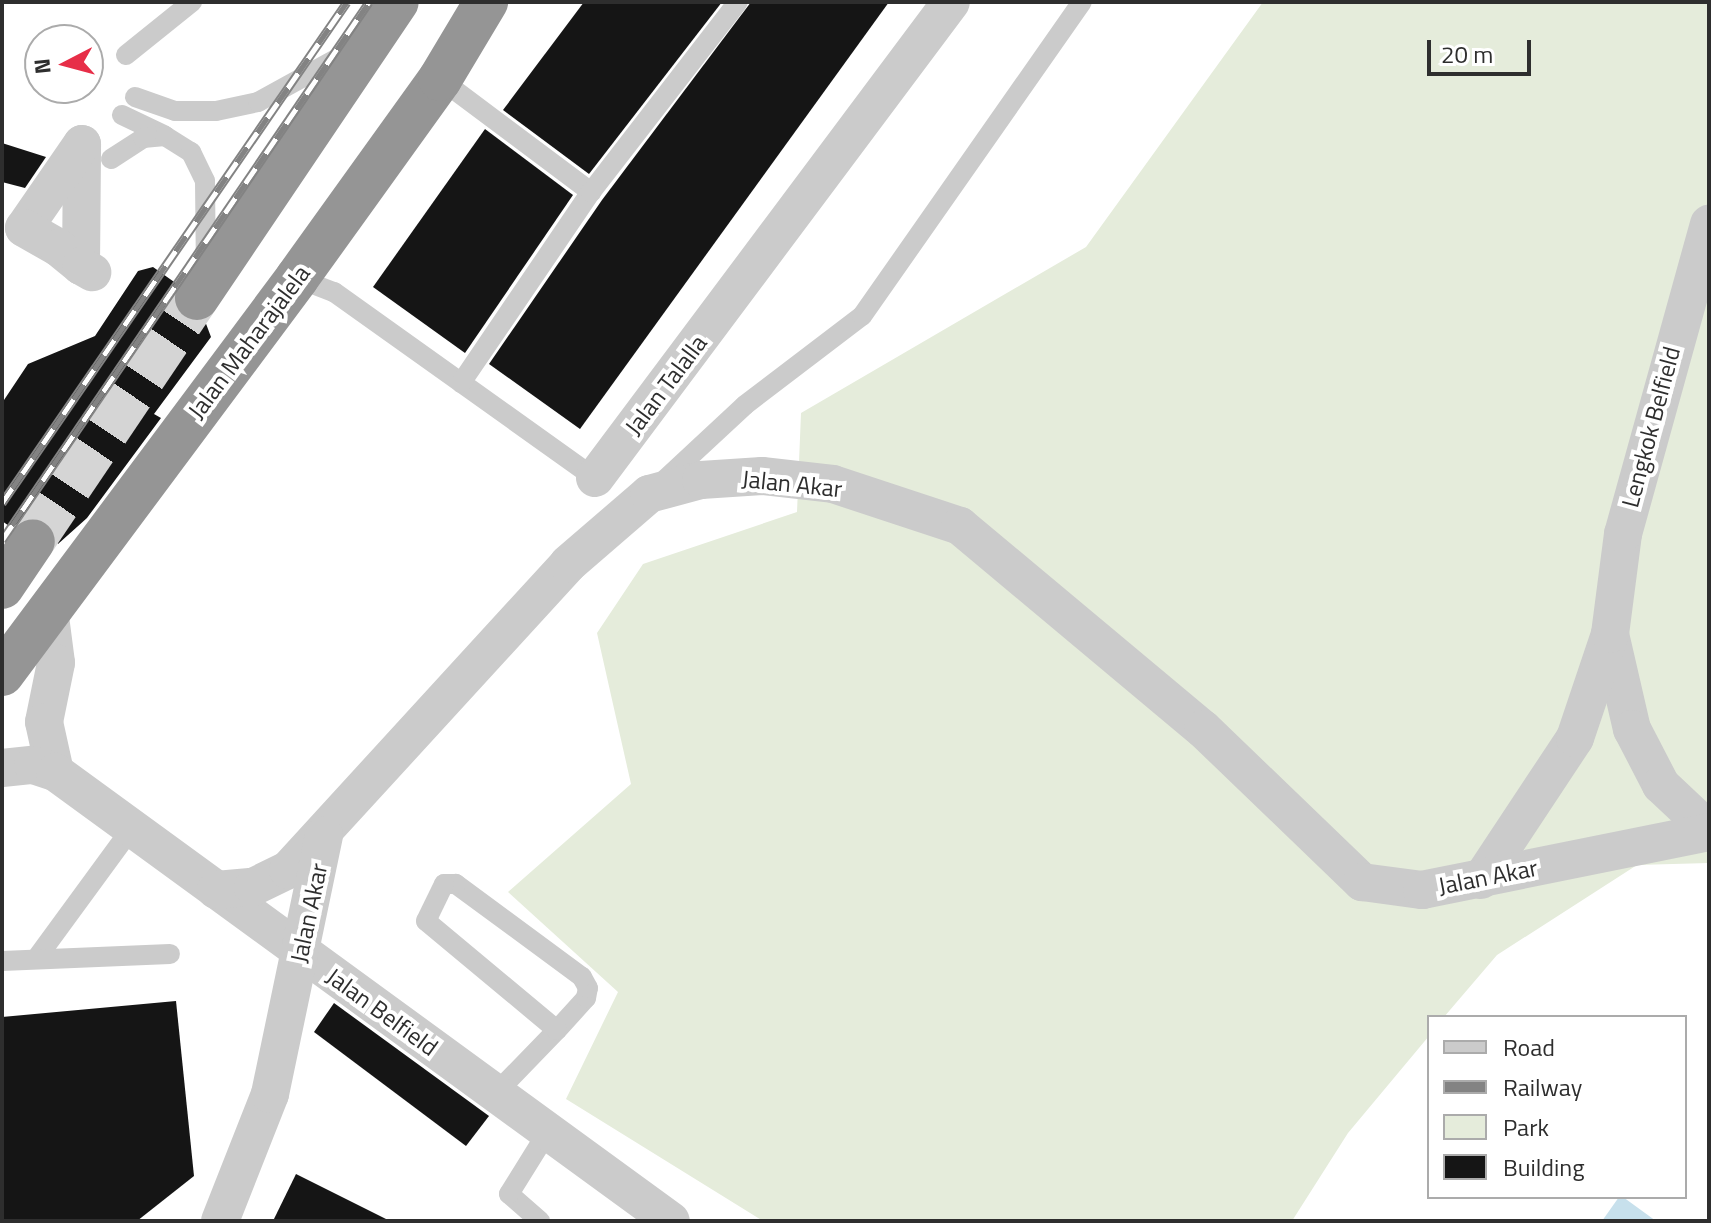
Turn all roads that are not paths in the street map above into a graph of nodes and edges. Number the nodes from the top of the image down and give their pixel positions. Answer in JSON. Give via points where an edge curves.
{"nodes":[{"id":1,"x":192,"y":2,"type":"edge"},
{"id":2,"x":486,"y":2,"type":"edge"},
{"id":3,"x":738,"y":2,"type":"edge"},
{"id":4,"x":951,"y":2,"type":"edge"},
{"id":5,"x":1082,"y":2,"type":"edge"},
{"id":6,"x":387,"y":17,"type":"edge"},
{"id":7,"x":126,"y":55,"type":"dead end"},
{"id":8,"x":440,"y":79,"type":"junction"},
{"id":9,"x":135,"y":97,"type":"dead end"},
{"id":10,"x":175,"y":111,"type":"junction"},
{"id":11,"x":122,"y":115,"type":"dead end"},
{"id":12,"x":165,"y":136,"type":"junction"},
{"id":13,"x":111,"y":159,"type":"dead end"},
{"id":14,"x":591,"y":192,"type":"junction"},
{"id":15,"x":1709,"y":224,"type":"edge"},
{"id":16,"x":297,"y":278,"type":"junction"},
{"id":17,"x":201,"y":292,"type":"joint"},
{"id":18,"x":461,"y":383,"type":"junction"},
{"id":19,"x":595,"y":478,"type":"joint"},
{"id":20,"x":649,"y":494,"type":"junction"},
{"id":21,"x":33,"y":541,"type":"tunnel mouth"},
{"id":22,"x":2,"y":587,"type":"edge"},
{"id":23,"x":49,"y":609,"type":"junction"},
{"id":24,"x":1610,"y":634,"type":"junction"},
{"id":25,"x":2,"y":674,"type":"edge"},
{"id":26,"x":2,"y":768,"type":"edge"},
{"id":27,"x":55,"y":772,"type":"junction"},
{"id":28,"x":132,"y":828,"type":"junction"},
{"id":29,"x":1709,"y":831,"type":"edge"},
{"id":30,"x":324,"y":836,"type":"junction"},
{"id":31,"x":1481,"y":880,"type":"junction"},
{"id":32,"x":216,"y":890,"type":"junction"},
{"id":33,"x":300,"y":952,"type":"junction"},
{"id":34,"x":170,"y":954,"type":"dead end"},
{"id":35,"x":36,"y":959,"type":"junction"},
{"id":36,"x":2,"y":961,"type":"edge"},
{"id":37,"x":557,"y":1030,"type":"junction"},
{"id":38,"x":494,"y":1095,"type":"junction"},
{"id":39,"x":547,"y":1133,"type":"junction"},
{"id":40,"x":220,"y":1221,"type":"edge"},
{"id":41,"x":540,"y":1221,"type":"edge"},
{"id":42,"x":671,"y":1221,"type":"edge"}],
"edges":[{"from":1,"to":7,"type":"lane"},
{"from":2,"to":8,"type":"highway","name":"Jalan Maharajalela"},
{"from":3,"to":14,"type":"lane"},
{"from":4,"to":19,"type":"street","name":"Jalan Talalla"},
{"from":5,"to":20,"type":"lane","via":[[862,316],[745,405]]},
{"from":6,"to":10,"type":"lane","via":[[315,75],[258,102]]},
{"from":6,"to":17,"type":"highway"},
{"from":8,"to":14,"type":"lane"},
{"from":8,"to":16,"type":"highway","name":"Jalan Maharajalela"},
{"from":9,"to":10,"type":"lane"},
{"from":10,"to":12,"type":"lane"},
{"from":11,"to":12,"type":"lane"},
{"from":12,"to":13,"type":"lane","via":[[143,138]]},
{"from":12,"to":17,"type":"lane","via":[[191,152],[205,181]]},
{"from":14,"to":18,"type":"lane"},
{"from":15,"to":24,"type":"street","name":"Lengkok Belfield","via":[[1623,534]]},
{"from":16,"to":18,"type":"lane","name":"Jalan Talalla","via":[[334,292]]},
{"from":16,"to":23,"type":"highway","name":"Jalan Maharajalela"},
{"from":18,"to":19,"type":"lane","name":"Jalan Talalla"},
{"from":20,"to":30,"type":"street","name":"Jalan Akar","via":[[568,564]]},
{"from":20,"to":31,"type":"street","name":"Jalan Akar","via":[[701,480],[762,476],[833,484],[960,526],[1179,708],[1362,882],[1422,890]]},
{"from":21,"to":22,"type":"highway"},
{"from":23,"to":25,"type":"highway","name":"Jalan Maharajalela"},
{"from":23,"to":27,"type":"street","via":[[56,663],[44,722]]},
{"from":24,"to":29,"type":"street","name":"Lengkok Belfield","via":[[1632,729],[1661,785]]},
{"from":24,"to":31,"type":"street","name":"Lengkok Belfield","via":[[1575,738]]},
{"from":26,"to":27,"type":"street","name":"Jalan Belfield","via":[[33,765]]},
{"from":27,"to":28,"type":"street","name":"Jalan Belfield"},
{"from":28,"to":32,"type":"street","name":"Jalan Belfield"},
{"from":28,"to":35,"type":"lane"},
{"from":29,"to":31,"type":"street","name":"Jalan Akar"},
{"from":30,"to":32,"type":"street","via":[[288,870],[253,887]]},
{"from":30,"to":33,"type":"street","name":"Jalan Akar"},
{"from":32,"to":33,"type":"street","name":"Jalan Belfield"},
{"from":33,"to":38,"type":"street","name":"Jalan Belfield"},
{"from":33,"to":40,"type":"street","name":"Jalan Akar","via":[[270,1094]]},
{"from":34,"to":35,"type":"lane"},
{"from":35,"to":36,"type":"lane"},
{"from":37,"to":37,"type":"lane","via":[[426,921],[444,884],[456,884],[582,977],[586,998]]},
{"from":37,"to":38,"type":"lane"},
{"from":38,"to":39,"type":"street","name":"Jalan Belfield"},
{"from":39,"to":41,"type":"lane","via":[[509,1194]]},
{"from":39,"to":42,"type":"street","name":"Jalan Belfield"}]}
